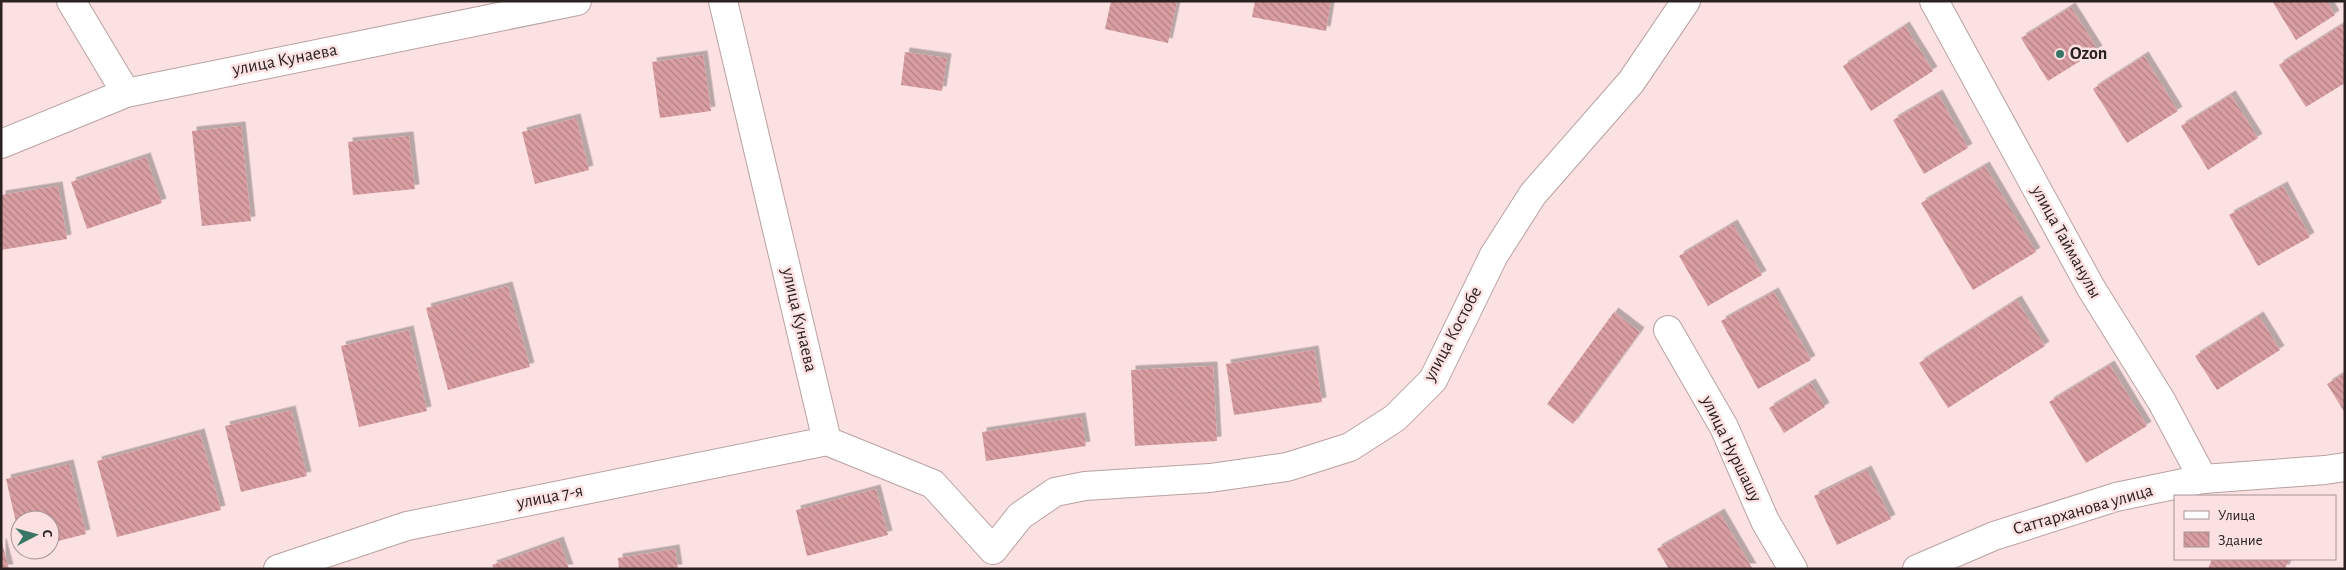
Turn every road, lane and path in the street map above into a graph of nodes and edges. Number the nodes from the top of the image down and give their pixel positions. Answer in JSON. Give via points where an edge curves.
{"nodes":[{"id":1,"x":71,"y":1,"type":"edge"},
{"id":2,"x":576,"y":1,"type":"edge"},
{"id":3,"x":723,"y":1,"type":"edge"},
{"id":4,"x":1686,"y":1,"type":"edge"},
{"id":5,"x":1934,"y":1,"type":"edge"},
{"id":6,"x":126,"y":93,"type":"junction"},
{"id":7,"x":1,"y":144,"type":"edge"},
{"id":8,"x":1668,"y":330,"type":"dead end"},
{"id":9,"x":827,"y":441,"type":"junction"},
{"id":10,"x":2345,"y":467,"type":"edge"},
{"id":11,"x":2203,"y":479,"type":"junction"},
{"id":12,"x":996,"y":560,"type":"edge"},
{"id":13,"x":278,"y":569,"type":"edge"},
{"id":14,"x":1792,"y":569,"type":"edge"},
{"id":15,"x":1917,"y":569,"type":"edge"}],
"edges":[{"from":1,"to":6,"type":"street"},
{"from":2,"to":6,"type":"street","name":"улица Кунаева"},
{"from":3,"to":9,"type":"street","name":"улица Кунаева"},
{"from":4,"to":12,"type":"street","name":"улица Костобе","via":[[1630,82],[1533,194],[1494,255],[1432,380],[1395,418],[1350,447],[1287,467],[1210,478],[1085,486],[1055,492],[1020,516]]},
{"from":5,"to":11,"type":"street","name":"улица Тайманулы","via":[[2082,272],[2162,402]]},
{"from":6,"to":7,"type":"street","name":"улица Кунаева"},
{"from":8,"to":14,"type":"street","name":"улица Нуршашу","via":[[1724,427],[1765,521]]},
{"from":9,"to":12,"type":"street","via":[[933,484]]},
{"from":9,"to":13,"type":"street","name":"улица 7-я","via":[[407,526]]},
{"from":10,"to":11,"type":"street","name":"Саттарханова улица"},
{"from":11,"to":15,"type":"street","name":"Саттарханова улица","via":[[2106,500],[1994,536]]}]}
